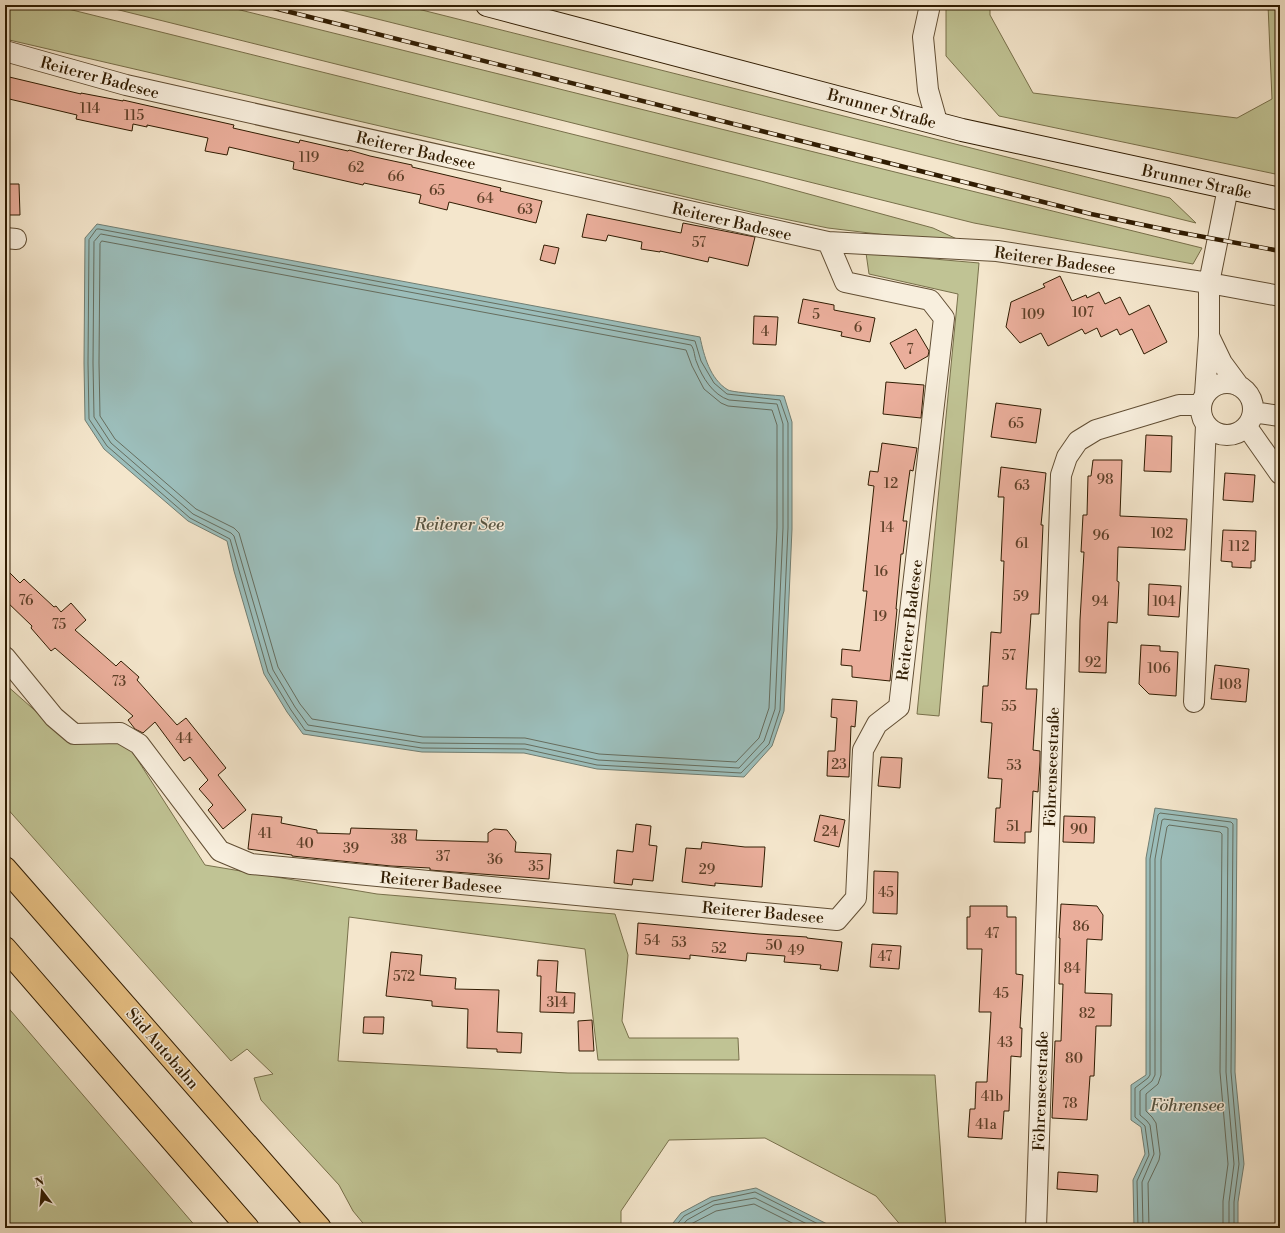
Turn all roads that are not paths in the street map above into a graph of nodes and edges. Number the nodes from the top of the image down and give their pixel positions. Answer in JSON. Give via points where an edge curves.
{"nodes":[{"id":1,"x":487,"y":5,"type":"edge"},
{"id":2,"x":930,"y":5,"type":"edge"},
{"id":3,"x":5,"y":51,"type":"edge"},
{"id":4,"x":937,"y":122,"type":"junction"},
{"id":5,"x":1228,"y":188,"type":"junction"},
{"id":6,"x":1280,"y":199,"type":"edge"},
{"id":7,"x":828,"y":242,"type":"junction"},
{"id":8,"x":1209,"y":283,"type":"junction"},
{"id":9,"x":1280,"y":296,"type":"edge"},
{"id":10,"x":1209,"y":336,"type":"junction"},
{"id":11,"x":1239,"y":386,"type":"junction"},
{"id":12,"x":1203,"y":400,"type":"junction"},
{"id":13,"x":1280,"y":416,"type":"edge"},
{"id":14,"x":1250,"y":419,"type":"junction"},
{"id":15,"x":1206,"y":425,"type":"junction"},
{"id":16,"x":1280,"y":474,"type":"edge"},
{"id":17,"x":5,"y":657,"type":"edge"},
{"id":18,"x":1194,"y":702,"type":"dead end"},
{"id":19,"x":5,"y":868,"type":"edge"},
{"id":20,"x":5,"y":948,"type":"edge"},
{"id":21,"x":248,"y":1228,"type":"edge"},
{"id":22,"x":320,"y":1228,"type":"edge"},
{"id":23,"x":1036,"y":1228,"type":"edge"}],
"edges":[{"from":1,"to":4,"type":"main road","name":"Brunner Straße"},
{"from":2,"to":4,"type":"street","via":[[923,37],[928,90]]},
{"from":3,"to":7,"type":"street","name":"Reiterer Badesee","via":[[126,85]]},
{"from":4,"to":5,"type":"main road","name":"Brunner Straße","via":[[962,130]]},
{"from":5,"to":6,"type":"main road","name":"Brunner Straße"},
{"from":5,"to":8,"type":"street"},
{"from":7,"to":8,"type":"street","name":"Reiterer Badesee","via":[[997,251]]},
{"from":7,"to":17,"type":"street","name":"Reiterer Badesee","via":[[846,282],[930,300],[944,318],[899,707],[877,724],[863,750],[856,898],[837,920],[251,864],[220,851],[139,744],[120,733],[74,734],[54,717]]},
{"from":8,"to":9,"type":"street","name":"Reiterer Badesee"},
{"from":8,"to":10,"type":"street"},
{"from":10,"to":11,"type":"street","via":[[1222,362]]},
{"from":10,"to":12,"type":"street"},
{"from":11,"to":12,"type":"street","via":[[1232,383],[1217,385]]},
{"from":11,"to":14,"type":"street","via":[[1246,390],[1253,404]]},
{"from":12,"to":15,"type":"street","via":[[1201,412]]},
{"from":12,"to":23,"type":"street","name":"Föhrenseestraße","via":[[1096,430],[1078,441],[1066,457],[1061,475]]},
{"from":13,"to":14,"type":"street"},
{"from":14,"to":15,"type":"street","via":[[1239,432],[1231,435],[1213,431]]},
{"from":14,"to":16,"type":"street"},
{"from":15,"to":18,"type":"street"},
{"from":19,"to":22,"type":"highway","name":"Süd Autobahn"},
{"from":20,"to":21,"type":"highway"}]}
